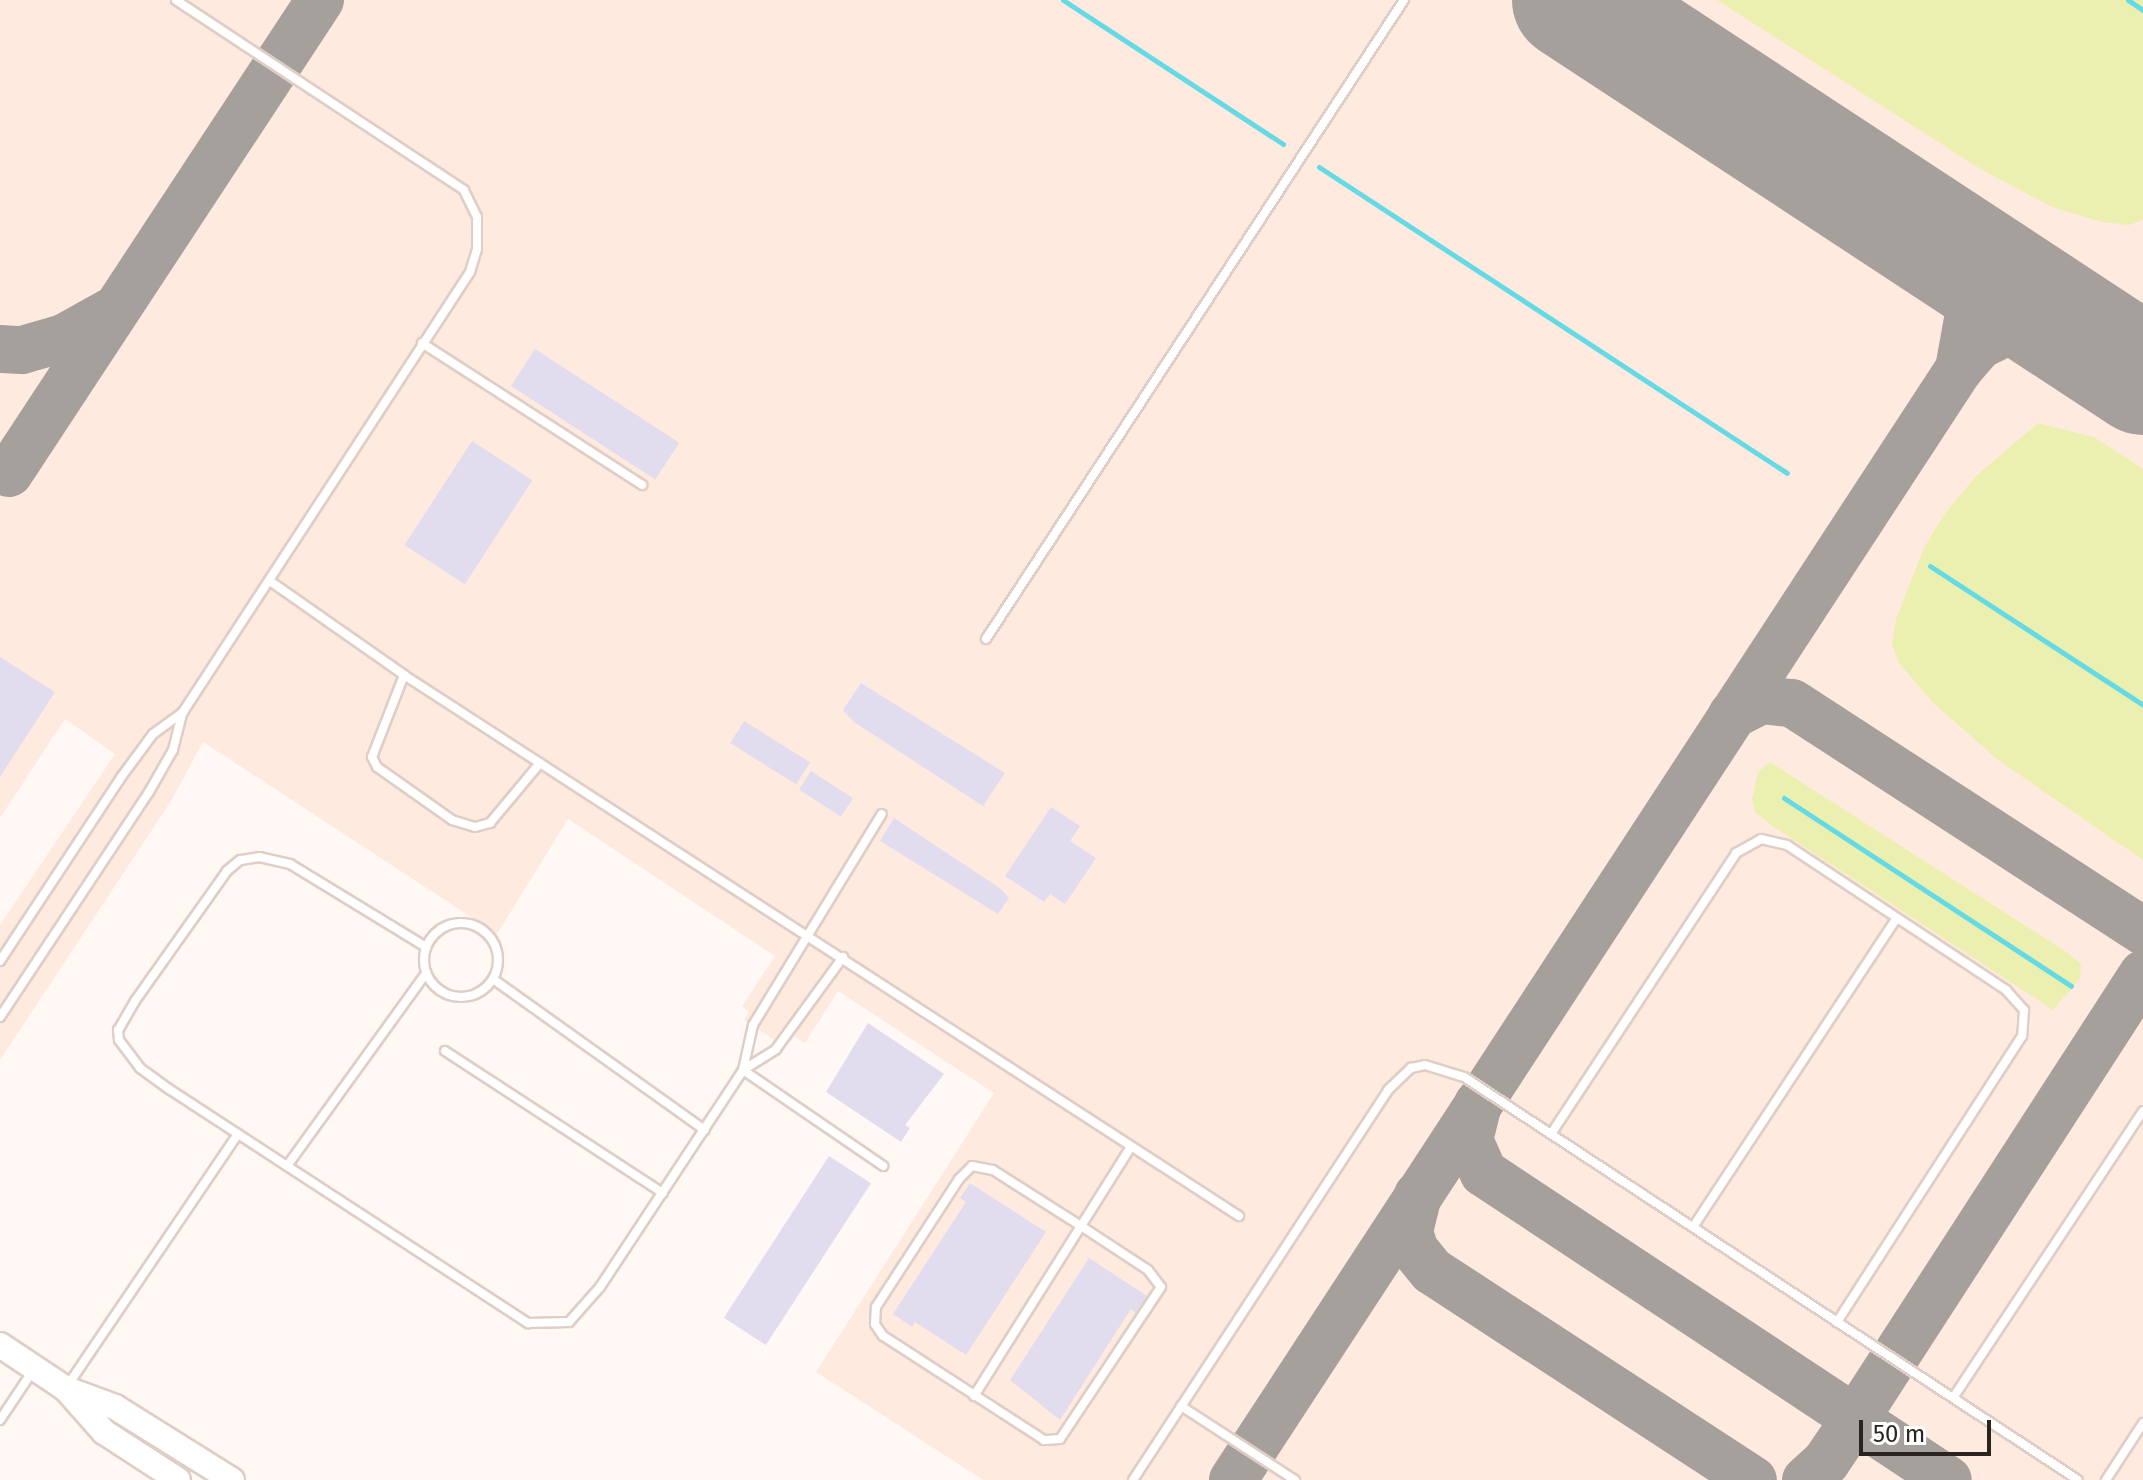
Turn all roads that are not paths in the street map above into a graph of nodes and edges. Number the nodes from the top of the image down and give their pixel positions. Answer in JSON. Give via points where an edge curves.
{"nodes":[{"id":1,"x":176,"y":0,"type":"edge"},
{"id":2,"x":1404,"y":0,"type":"edge"},
{"id":3,"x":422,"y":343,"type":"junction"},
{"id":4,"x":642,"y":485,"type":"dead end"},
{"id":5,"x":270,"y":581,"type":"junction"},
{"id":6,"x":986,"y":639,"type":"dead end"},
{"id":7,"x":404,"y":675,"type":"junction"},
{"id":8,"x":183,"y":712,"type":"junction"},
{"id":9,"x":540,"y":763,"type":"junction"},
{"id":10,"x":882,"y":814,"type":"dead end"},
{"id":11,"x":1897,"y":918,"type":"junction"},
{"id":12,"x":804,"y":934,"type":"junction"},
{"id":13,"x":426,"y":947,"type":"junction"},
{"id":14,"x":843,"y":957,"type":"junction"},
{"id":15,"x":0,"y":961,"type":"edge"},
{"id":16,"x":426,"y":973,"type":"junction"},
{"id":17,"x":493,"y":979,"type":"junction"},
{"id":18,"x":0,"y":1017,"type":"edge"},
{"id":19,"x":445,"y":1051,"type":"dead end"},
{"id":20,"x":743,"y":1070,"type":"junction"},
{"id":21,"x":2143,"y":1111,"type":"edge"},
{"id":22,"x":705,"y":1130,"type":"junction"},
{"id":23,"x":238,"y":1134,"type":"junction"},
{"id":24,"x":1551,"y":1134,"type":"junction"},
{"id":25,"x":1131,"y":1147,"type":"junction"},
{"id":26,"x":287,"y":1166,"type":"junction"},
{"id":27,"x":883,"y":1166,"type":"dead end"},
{"id":28,"x":663,"y":1193,"type":"junction"},
{"id":29,"x":1239,"y":1216,"type":"dead end"},
{"id":30,"x":1081,"y":1226,"type":"junction"},
{"id":31,"x":1693,"y":1227,"type":"junction"},
{"id":32,"x":1837,"y":1322,"type":"junction"},
{"id":33,"x":0,"y":1345,"type":"edge"},
{"id":34,"x":35,"y":1368,"type":"junction"},
{"id":35,"x":66,"y":1389,"type":"junction"},
{"id":36,"x":974,"y":1396,"type":"junction"},
{"id":37,"x":1953,"y":1398,"type":"junction"},
{"id":38,"x":1181,"y":1406,"type":"junction"},
{"id":39,"x":0,"y":1420,"type":"edge"},
{"id":40,"x":2143,"y":1423,"type":"edge"},
{"id":41,"x":178,"y":1480,"type":"edge"},
{"id":42,"x":232,"y":1480,"type":"edge"},
{"id":43,"x":1133,"y":1480,"type":"edge"},
{"id":44,"x":1295,"y":1480,"type":"edge"},
{"id":45,"x":2078,"y":1480,"type":"edge"},
{"id":46,"x":2106,"y":1480,"type":"edge"}],
"edges":[{"from":1,"to":3,"type":"lane","via":[[464,190],[477,217],[477,249],[470,272]]},
{"from":2,"to":6,"type":"lane"},
{"from":3,"to":4,"type":"lane"},
{"from":3,"to":5,"type":"lane"},
{"from":5,"to":7,"type":"lane"},
{"from":5,"to":8,"type":"lane"},
{"from":7,"to":9,"type":"lane"},
{"from":7,"to":9,"type":"lane","via":[[372,757],[377,767],[452,820],[475,827],[490,823]]},
{"from":8,"to":15,"type":"lane","via":[[153,734],[122,776]]},
{"from":8,"to":18,"type":"lane","via":[[173,750],[149,792]]},
{"from":9,"to":12,"type":"lane"},
{"from":10,"to":12,"type":"lane"},
{"from":11,"to":24,"type":"lane","via":[[1776,840],[1743,846]]},
{"from":11,"to":31,"type":"lane"},
{"from":11,"to":32,"type":"lane","via":[[2016,996],[2026,1027]]},
{"from":12,"to":14,"type":"lane"},
{"from":12,"to":20,"type":"lane","via":[[753,1025]]},
{"from":13,"to":16,"type":"lane"},
{"from":13,"to":17,"type":"lane","via":[[444,927],[457,923],[482,930],[497,952]]},
{"from":13,"to":23,"type":"lane","via":[[290,864],[260,857],[240,860],[227,871],[118,1030],[123,1050],[140,1068]]},
{"from":14,"to":20,"type":"lane","via":[[776,1049]]},
{"from":14,"to":25,"type":"lane"},
{"from":16,"to":17,"type":"lane","via":[[444,993],[457,997],[471,996]]},
{"from":16,"to":26,"type":"lane"},
{"from":17,"to":22,"type":"lane"},
{"from":19,"to":28,"type":"lane"},
{"from":20,"to":22,"type":"lane"},
{"from":20,"to":27,"type":"lane"},
{"from":21,"to":37,"type":"lane"},
{"from":22,"to":28,"type":"lane"},
{"from":23,"to":26,"type":"lane"},
{"from":23,"to":35,"type":"lane"},
{"from":24,"to":31,"type":"lane"},
{"from":24,"to":38,"type":"lane","via":[[1443,1067],[1425,1065],[1398,1077]]},
{"from":25,"to":29,"type":"lane"},
{"from":25,"to":30,"type":"lane"},
{"from":26,"to":28,"type":"lane","via":[[528,1323],[549,1326],[569,1322],[584,1309]]},
{"from":30,"to":36,"type":"lane"},
{"from":30,"to":36,"type":"lane","via":[[1148,1270],[1161,1287],[1155,1301],[1060,1439],[1044,1440]]},
{"from":30,"to":36,"type":"lane","via":[[993,1170],[972,1166],[884,1294],[875,1324],[883,1336]]},
{"from":31,"to":32,"type":"lane"},
{"from":32,"to":37,"type":"lane"},
{"from":33,"to":34,"type":"street"},
{"from":34,"to":35,"type":"street"},
{"from":34,"to":39,"type":"lane"},
{"from":35,"to":41,"type":"street","via":[[104,1432]]},
{"from":35,"to":42,"type":"street","via":[[115,1407]]},
{"from":37,"to":45,"type":"lane"},
{"from":38,"to":43,"type":"lane"},
{"from":38,"to":44,"type":"lane"},
{"from":40,"to":46,"type":"lane"}]}
